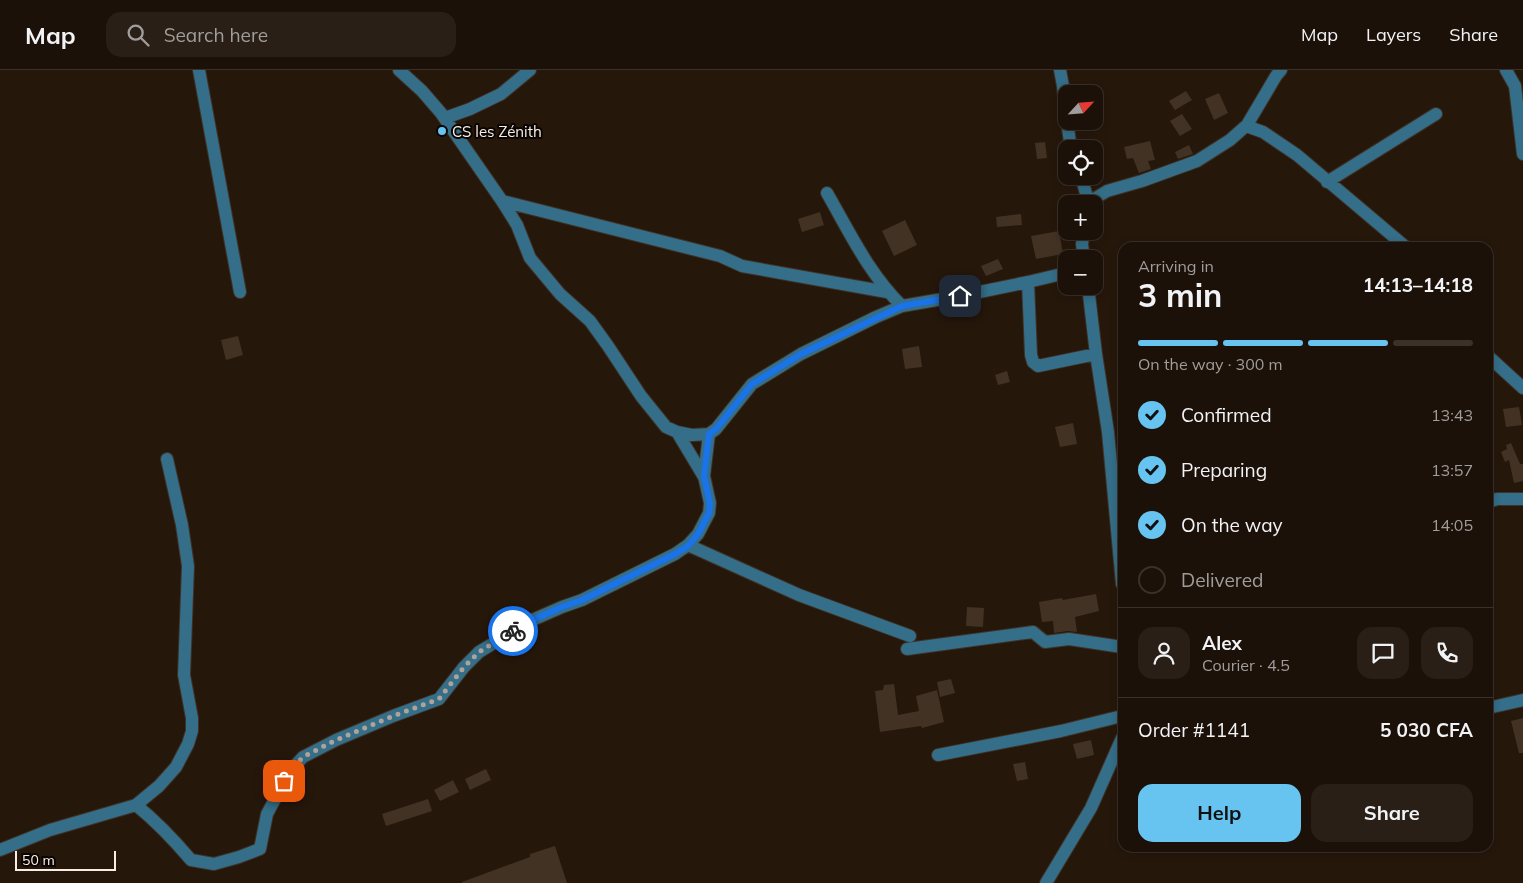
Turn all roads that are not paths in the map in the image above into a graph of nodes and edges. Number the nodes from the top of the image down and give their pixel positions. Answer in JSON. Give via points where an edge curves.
{"nodes":[{"id":1,"x":199,"y":70,"type":"edge"},
{"id":2,"x":399,"y":70,"type":"edge"},
{"id":3,"x":530,"y":70,"type":"edge"},
{"id":4,"x":1060,"y":70,"type":"edge"},
{"id":5,"x":1281,"y":70,"type":"edge"},
{"id":6,"x":1506,"y":70,"type":"edge"},
{"id":7,"x":1063,"y":85,"type":"edge"},
{"id":8,"x":1436,"y":114,"type":"dead end"},
{"id":9,"x":445,"y":118,"type":"junction"},
{"id":10,"x":1246,"y":126,"type":"junction"},
{"id":11,"x":1523,"y":154,"type":"edge"},
{"id":12,"x":1327,"y":182,"type":"junction"},
{"id":13,"x":828,"y":193,"type":"dead end"},
{"id":14,"x":1101,"y":195,"type":"edge"},
{"id":15,"x":502,"y":201,"type":"junction"},
{"id":16,"x":1400,"y":242,"type":"edge"},
{"id":17,"x":1058,"y":274,"type":"edge"},
{"id":18,"x":1028,"y":282,"type":"junction"},
{"id":19,"x":240,"y":292,"type":"dead end"},
{"id":20,"x":887,"y":292,"type":"junction"},
{"id":21,"x":1089,"y":295,"type":"edge"},
{"id":22,"x":902,"y":306,"type":"junction"},
{"id":23,"x":1096,"y":354,"type":"junction"},
{"id":24,"x":1493,"y":361,"type":"edge"},
{"id":25,"x":1523,"y":388,"type":"edge"},
{"id":26,"x":677,"y":432,"type":"junction"},
{"id":27,"x":709,"y":434,"type":"junction"},
{"id":28,"x":167,"y":459,"type":"dead end"},
{"id":29,"x":704,"y":477,"type":"junction"},
{"id":30,"x":1523,"y":499,"type":"edge"},
{"id":31,"x":1493,"y":500,"type":"edge"},
{"id":32,"x":1118,"y":527,"type":"edge"},
{"id":33,"x":688,"y":546,"type":"junction"},
{"id":34,"x":910,"y":636,"type":"dead end"},
{"id":35,"x":1118,"y":646,"type":"edge"},
{"id":36,"x":906,"y":649,"type":"dead end"},
{"id":37,"x":1523,"y":700,"type":"edge"},
{"id":38,"x":1493,"y":707,"type":"edge"},
{"id":39,"x":1118,"y":717,"type":"edge"},
{"id":40,"x":1118,"y":747,"type":"edge"},
{"id":41,"x":938,"y":755,"type":"dead end"},
{"id":42,"x":136,"y":805,"type":"junction"},
{"id":43,"x":0,"y":850,"type":"edge"},
{"id":44,"x":1046,"y":883,"type":"edge"}],
"edges":[{"from":1,"to":19,"type":"street"},
{"from":2,"to":9,"type":"street"},
{"from":3,"to":9,"type":"street","via":[[501,94]]},
{"from":4,"to":7,"type":"street"},
{"from":5,"to":10,"type":"street"},
{"from":6,"to":11,"type":"street","via":[[1515,86]]},
{"from":8,"to":12,"type":"street"},
{"from":9,"to":15,"type":"street"},
{"from":10,"to":12,"type":"street","via":[[1270,136]]},
{"from":10,"to":14,"type":"street","via":[[1197,161]]},
{"from":12,"to":16,"type":"street"},
{"from":13,"to":20,"type":"street","via":[[870,269]]},
{"from":15,"to":20,"type":"street","via":[[720,256],[742,266]]},
{"from":15,"to":26,"type":"street","via":[[517,225],[530,258],[560,294],[590,321],[666,427]]},
{"from":17,"to":18,"type":"street"},
{"from":18,"to":22,"type":"street"},
{"from":18,"to":23,"type":"street","via":[[1034,362],[1038,366]]},
{"from":20,"to":22,"type":"street"},
{"from":21,"to":23,"type":"street"},
{"from":22,"to":27,"type":"street","via":[[801,354],[752,384]]},
{"from":23,"to":32,"type":"street"},
{"from":24,"to":25,"type":"street"},
{"from":26,"to":27,"type":"street"},
{"from":26,"to":29,"type":"street"},
{"from":27,"to":29,"type":"street"},
{"from":28,"to":42,"type":"street","via":[[188,566],[184,675],[192,731],[176,767]]},
{"from":29,"to":33,"type":"street","via":[[709,513]]},
{"from":30,"to":31,"type":"street"},
{"from":33,"to":34,"type":"street","via":[[799,595]]},
{"from":33,"to":42,"type":"street","via":[[582,600],[530,621],[479,652],[439,699],[336,740],[303,757],[290,771],[267,814],[260,849],[214,864],[191,860]]},
{"from":35,"to":36,"type":"street","via":[[1069,639],[1045,642],[1033,632]]},
{"from":37,"to":38,"type":"street"},
{"from":39,"to":41,"type":"street"},
{"from":40,"to":44,"type":"street","via":[[1090,808]]},
{"from":42,"to":43,"type":"street","via":[[50,830]]}]}
